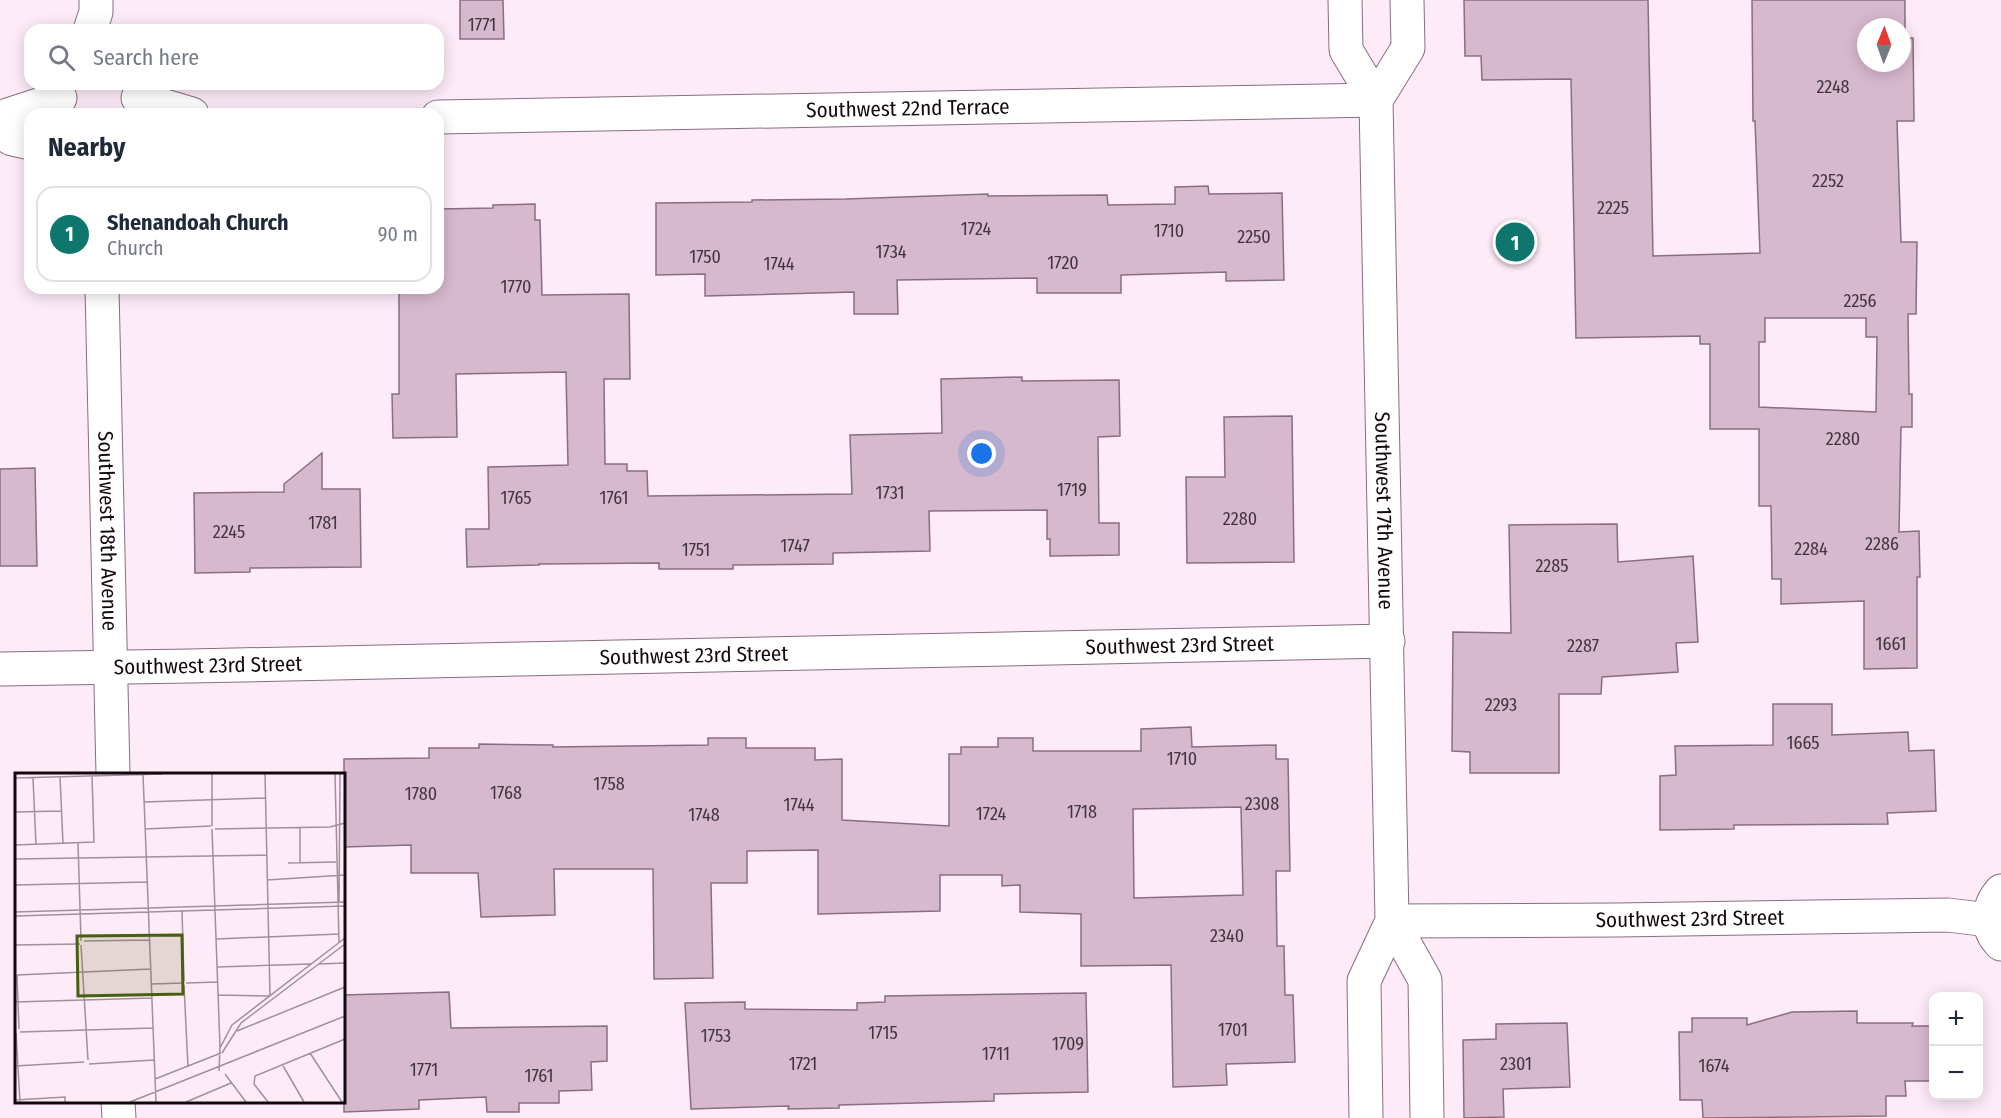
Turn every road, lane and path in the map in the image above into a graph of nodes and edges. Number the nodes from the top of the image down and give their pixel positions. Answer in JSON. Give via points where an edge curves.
{"nodes":[{"id":1,"x":1345,"y":0,"type":"edge"},
{"id":2,"x":1407,"y":0,"type":"edge"},
{"id":3,"x":63,"y":99,"type":"edge"},
{"id":4,"x":135,"y":99,"type":"edge"},
{"id":5,"x":1376,"y":100,"type":"junction"},
{"id":6,"x":32,"y":108,"type":"edge"},
{"id":7,"x":169,"y":108,"type":"edge"},
{"id":8,"x":24,"y":110,"type":"edge"},
{"id":9,"x":444,"y":117,"type":"edge"},
{"id":10,"x":0,"y":120,"type":"edge"},
{"id":11,"x":0,"y":132,"type":"edge"},
{"id":12,"x":24,"y":142,"type":"edge"},
{"id":13,"x":102,"y":294,"type":"edge"},
{"id":14,"x":1388,"y":641,"type":"junction"},
{"id":15,"x":111,"y":667,"type":"junction"},
{"id":16,"x":0,"y":669,"type":"edge"},
{"id":17,"x":112,"y":773,"type":"edge"},
{"id":18,"x":1997,"y":918,"type":"edge"},
{"id":19,"x":1392,"y":921,"type":"junction"},
{"id":20,"x":1366,"y":1118,"type":"edge"},
{"id":21,"x":1427,"y":1118,"type":"edge"}],
"edges":[{"from":1,"to":5,"type":"street","name":"Southwest 17th Avenue","via":[[1346,50]]},
{"from":2,"to":5,"type":"street","via":[[1408,48]]},
{"from":3,"to":6,"type":"street"},
{"from":4,"to":7,"type":"street"},
{"from":5,"to":9,"type":"street","name":"Southwest 22nd Terrace"},
{"from":5,"to":14,"type":"street","name":"Southwest 17th Avenue"},
{"from":8,"to":10,"type":"street"},
{"from":11,"to":12,"type":"street"},
{"from":13,"to":15,"type":"street","name":"Southwest 18th Avenue"},
{"from":14,"to":15,"type":"street","name":"Southwest 23rd Street"},
{"from":14,"to":19,"type":"street","name":"Southwest 17th Avenue"},
{"from":15,"to":16,"type":"street","name":"Southwest 23rd Street"},
{"from":15,"to":17,"type":"street","name":"Southwest 18th Avenue"},
{"from":18,"to":19,"type":"street","name":"Southwest 23rd Street","via":[[1948,915]]},
{"from":19,"to":20,"type":"street","name":"Southwest 17th Avenue","via":[[1364,981]]},
{"from":19,"to":21,"type":"street","name":"Southwest 17th Avenue","via":[[1425,980]]}]}
